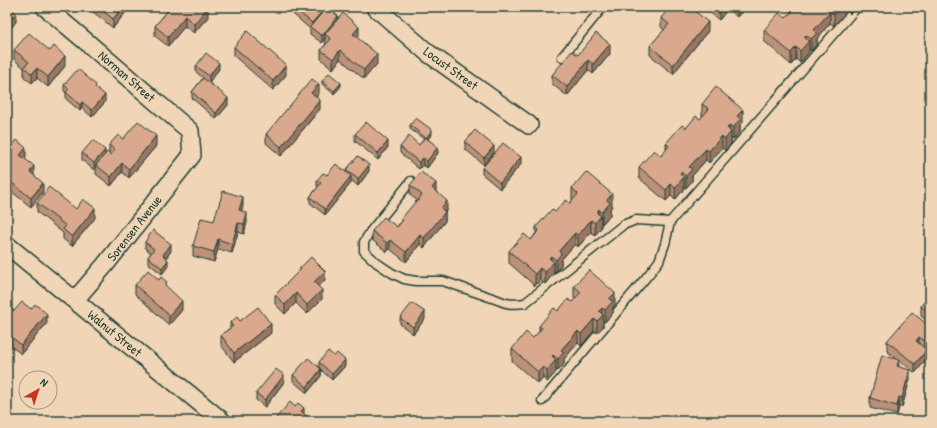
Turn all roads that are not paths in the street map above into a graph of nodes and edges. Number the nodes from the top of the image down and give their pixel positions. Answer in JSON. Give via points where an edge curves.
{"nodes":[{"id":1,"x":45,"y":7,"type":"edge"},
{"id":2,"x":375,"y":7,"type":"edge"},
{"id":3,"x":603,"y":7,"type":"edge"},
{"id":4,"x":857,"y":7,"type":"edge"},
{"id":5,"x":562,"y":58,"type":"dead end"},
{"id":6,"x":530,"y":125,"type":"dead end"},
{"id":7,"x":192,"y":155,"type":"joint"},
{"id":8,"x":411,"y":181,"type":"edge"},
{"id":9,"x":670,"y":222,"type":"junction"},
{"id":10,"x":7,"y":245,"type":"edge"},
{"id":11,"x":75,"y":300,"type":"junction"},
{"id":12,"x":542,"y":401,"type":"dead end"},
{"id":13,"x":222,"y":421,"type":"edge"}],
"edges":[{"from":1,"to":7,"type":"street","name":"Norman Street","via":[[190,131]]},
{"from":2,"to":6,"type":"street","name":"Locust Street","via":[[428,53]]},
{"from":3,"to":5,"type":"lane"},
{"from":4,"to":9,"type":"lane"},
{"from":7,"to":11,"type":"street","name":"Sorensen Avenue"},
{"from":8,"to":9,"type":"lane","via":[[370,232],[364,242],[364,251],[376,263],[404,279],[443,281],[506,304],[525,302],[623,225],[636,220]]},
{"from":9,"to":12,"type":"lane","via":[[659,260]]},
{"from":10,"to":11,"type":"street","name":"Walnut Street"},
{"from":11,"to":13,"type":"street","name":"Walnut Street"}]}
